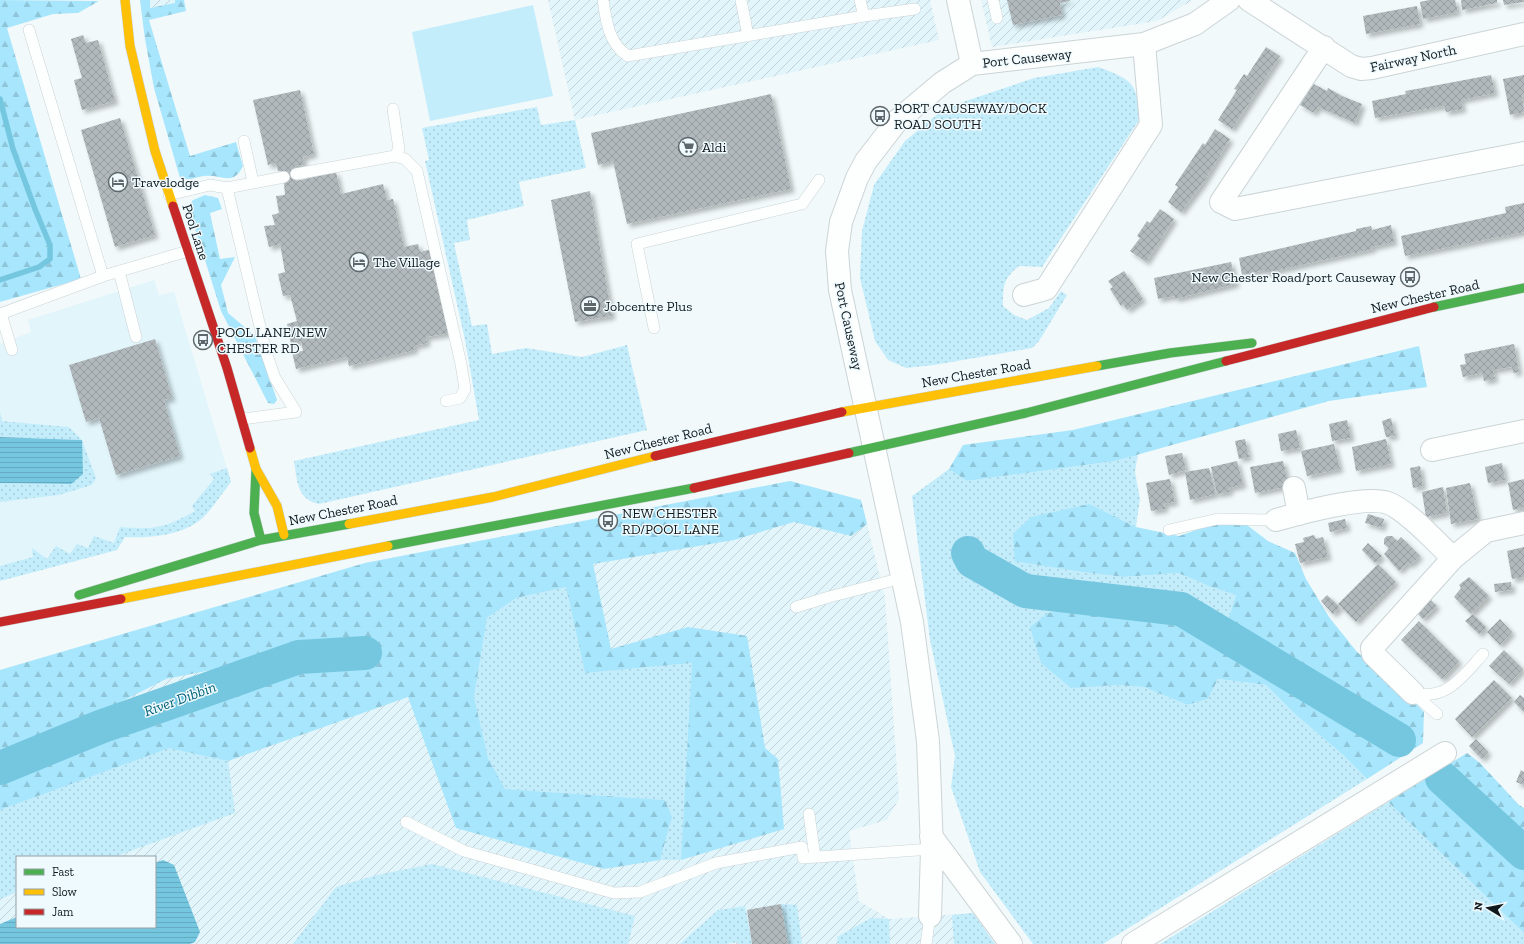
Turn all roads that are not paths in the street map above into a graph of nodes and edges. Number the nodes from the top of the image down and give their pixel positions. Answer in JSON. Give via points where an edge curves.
{"nodes":[{"id":1,"x":125,"y":0,"type":"edge"},
{"id":2,"x":603,"y":0,"type":"edge"},
{"id":3,"x":741,"y":0,"type":"edge"},
{"id":4,"x":860,"y":0,"type":"edge"},
{"id":5,"x":958,"y":0,"type":"edge"},
{"id":6,"x":993,"y":0,"type":"edge"},
{"id":7,"x":1229,"y":0,"type":"edge"},
{"id":8,"x":1249,"y":0,"type":"edge"},
{"id":9,"x":915,"y":9,"type":"dead end"},
{"id":10,"x":864,"y":16,"type":"junction"},
{"id":11,"x":997,"y":18,"type":"dead end"},
{"id":12,"x":29,"y":30,"type":"dead end"},
{"id":13,"x":1524,"y":34,"type":"edge"},
{"id":14,"x":748,"y":36,"type":"junction"},
{"id":15,"x":1144,"y":44,"type":"junction"},
{"id":16,"x":1324,"y":47,"type":"junction"},
{"id":17,"x":972,"y":64,"type":"junction"},
{"id":18,"x":393,"y":109,"type":"dead end"},
{"id":19,"x":244,"y":141,"type":"dead end"},
{"id":20,"x":1524,"y":153,"type":"edge"},
{"id":21,"x":395,"y":156,"type":"junction"},
{"id":22,"x":296,"y":174,"type":"dead end"},
{"id":23,"x":284,"y":177,"type":"dead end"},
{"id":24,"x":819,"y":180,"type":"dead end"},
{"id":25,"x":253,"y":182,"type":"junction"},
{"id":26,"x":227,"y":188,"type":"junction"},
{"id":27,"x":170,"y":195,"type":"junction"},
{"id":28,"x":188,"y":252,"type":"junction"},
{"id":29,"x":118,"y":271,"type":"junction"},
{"id":30,"x":103,"y":276,"type":"junction"},
{"id":31,"x":1524,"y":288,"type":"edge"},
{"id":32,"x":1024,"y":295,"type":"dead end"},
{"id":33,"x":1,"y":314,"type":"edge"},
{"id":34,"x":654,"y":328,"type":"dead end"},
{"id":35,"x":1333,"y":333,"type":"junction"},
{"id":36,"x":136,"y":336,"type":"dead end"},
{"id":37,"x":12,"y":350,"type":"dead end"},
{"id":38,"x":446,"y":401,"type":"dead end"},
{"id":39,"x":866,"y":406,"type":"junction"},
{"id":40,"x":243,"y":419,"type":"junction"},
{"id":41,"x":1524,"y":430,"type":"edge"},
{"id":42,"x":875,"y":447,"type":"junction"},
{"id":43,"x":1432,"y":450,"type":"dead end"},
{"id":44,"x":256,"y":469,"type":"junction"},
{"id":45,"x":1294,"y":488,"type":"dead end"},
{"id":46,"x":1299,"y":514,"type":"junction"},
{"id":47,"x":1276,"y":520,"type":"joint"},
{"id":48,"x":1524,"y":523,"type":"edge"},
{"id":49,"x":1169,"y":530,"type":"dead end"},
{"id":50,"x":284,"y":539,"type":"junction"},
{"id":51,"x":261,"y":540,"type":"junction"},
{"id":52,"x":269,"y":551,"type":"dead end"},
{"id":53,"x":1453,"y":558,"type":"junction"},
{"id":54,"x":902,"y":578,"type":"junction"},
{"id":55,"x":796,"y":608,"type":"dead end"},
{"id":56,"x":0,"y":621,"type":"edge"},
{"id":57,"x":1483,"y":654,"type":"dead end"},
{"id":58,"x":1413,"y":693,"type":"junction"},
{"id":59,"x":1436,"y":714,"type":"dead end"},
{"id":60,"x":1446,"y":753,"type":"dead end"},
{"id":61,"x":809,"y":814,"type":"dead end"},
{"id":62,"x":406,"y":822,"type":"dead end"},
{"id":63,"x":932,"y":843,"type":"junction"},
{"id":64,"x":815,"y":857,"type":"junction"},
{"id":65,"x":930,"y":916,"type":"joint"},
{"id":66,"x":926,"y":944,"type":"edge"},
{"id":67,"x":1011,"y":944,"type":"edge"},
{"id":68,"x":1133,"y":944,"type":"edge"}],
"edges":[{"from":1,"to":27,"type":"main road","name":"Pool Lane","via":[[130,46],[155,151]]},
{"from":2,"to":14,"type":"lane","via":[[612,40],[619,50],[628,56]]},
{"from":3,"to":14,"type":"lane"},
{"from":4,"to":10,"type":"lane"},
{"from":5,"to":17,"type":"street"},
{"from":6,"to":11,"type":"lane"},
{"from":7,"to":15,"type":"street","name":"Port Causeway","via":[[1195,24]]},
{"from":8,"to":16,"type":"street","name":"Fairway North"},
{"from":9,"to":10,"type":"lane"},
{"from":10,"to":14,"type":"lane"},
{"from":12,"to":30,"type":"lane"},
{"from":13,"to":16,"type":"street","name":"Fairway North","via":[[1367,68],[1351,66]]},
{"from":15,"to":17,"type":"street","name":"Port Causeway"},
{"from":15,"to":32,"type":"street","via":[[1151,125],[1046,289]]},
{"from":16,"to":20,"type":"street","via":[[1221,202],[1235,209]]},
{"from":17,"to":39,"type":"street","name":"Port Causeway","via":[[942,83],[897,121],[881,140],[857,178],[841,222],[837,251],[840,290]]},
{"from":18,"to":21,"type":"lane","via":[[400,149]]},
{"from":19,"to":25,"type":"lane"},
{"from":21,"to":22,"type":"lane"},
{"from":21,"to":38,"type":"lane","via":[[405,159],[417,171],[462,364],[465,389],[460,398]]},
{"from":23,"to":25,"type":"lane"},
{"from":24,"to":34,"type":"lane","via":[[802,204],[637,244]]},
{"from":25,"to":26,"type":"lane"},
{"from":26,"to":27,"type":"lane","via":[[210,185]]},
{"from":26,"to":40,"type":"lane","via":[[266,352],[275,378],[296,412]]},
{"from":27,"to":28,"type":"main road","name":"Pool Lane"},
{"from":28,"to":29,"type":"lane"},
{"from":28,"to":40,"type":"main road","name":"Pool Lane"},
{"from":29,"to":30,"type":"lane"},
{"from":29,"to":36,"type":"lane"},
{"from":30,"to":33,"type":"lane"},
{"from":31,"to":35,"type":"main road","name":"New Chester Road","via":[[1443,305]]},
{"from":33,"to":37,"type":"lane"},
{"from":35,"to":39,"type":"main road","name":"New Chester Road","via":[[1170,353]]},
{"from":35,"to":42,"type":"main road","name":"New Chester Road","via":[[1026,413]]},
{"from":39,"to":42,"type":"street","name":"Port Causeway"},
{"from":39,"to":50,"type":"main road","name":"New Chester Road","via":[[493,497]]},
{"from":40,"to":44,"type":"main road","name":"Pool Lane"},
{"from":41,"to":43,"type":"street"},
{"from":42,"to":54,"type":"street","name":"Port Causeway"},
{"from":42,"to":56,"type":"main road","name":"New Chester Road","via":[[703,486],[281,562],[222,580]]},
{"from":44,"to":50,"type":"main road","name":"Pool Lane","via":[[277,506]]},
{"from":44,"to":51,"type":"main road","name":"Pool Lane","via":[[254,512]]},
{"from":45,"to":46,"type":"street"},
{"from":46,"to":47,"type":"street"},
{"from":46,"to":53,"type":"street","via":[[1341,504],[1387,502],[1402,510]]},
{"from":47,"to":49,"type":"lane","via":[[1218,519]]},
{"from":48,"to":53,"type":"street","via":[[1486,530]]},
{"from":50,"to":51,"type":"main road","name":"New Chester Road"},
{"from":51,"to":52,"type":"main road"},
{"from":51,"to":56,"type":"main road","name":"New Chester Road"},
{"from":53,"to":58,"type":"street","via":[[1372,648],[1373,654]]},
{"from":54,"to":55,"type":"lane"},
{"from":54,"to":63,"type":"street","name":"Port Causeway","via":[[912,622],[928,741]]},
{"from":57,"to":58,"type":"lane","via":[[1448,690],[1420,695]]},
{"from":58,"to":59,"type":"lane"},
{"from":60,"to":68,"type":"street"},
{"from":61,"to":64,"type":"lane"},
{"from":62,"to":64,"type":"lane","via":[[464,852],[614,893],[640,892],[716,862],[802,847],[803,858]]},
{"from":63,"to":64,"type":"lane"},
{"from":63,"to":65,"type":"street","name":"Port Causeway"},
{"from":63,"to":67,"type":"street"},
{"from":65,"to":66,"type":"lane"}]}
